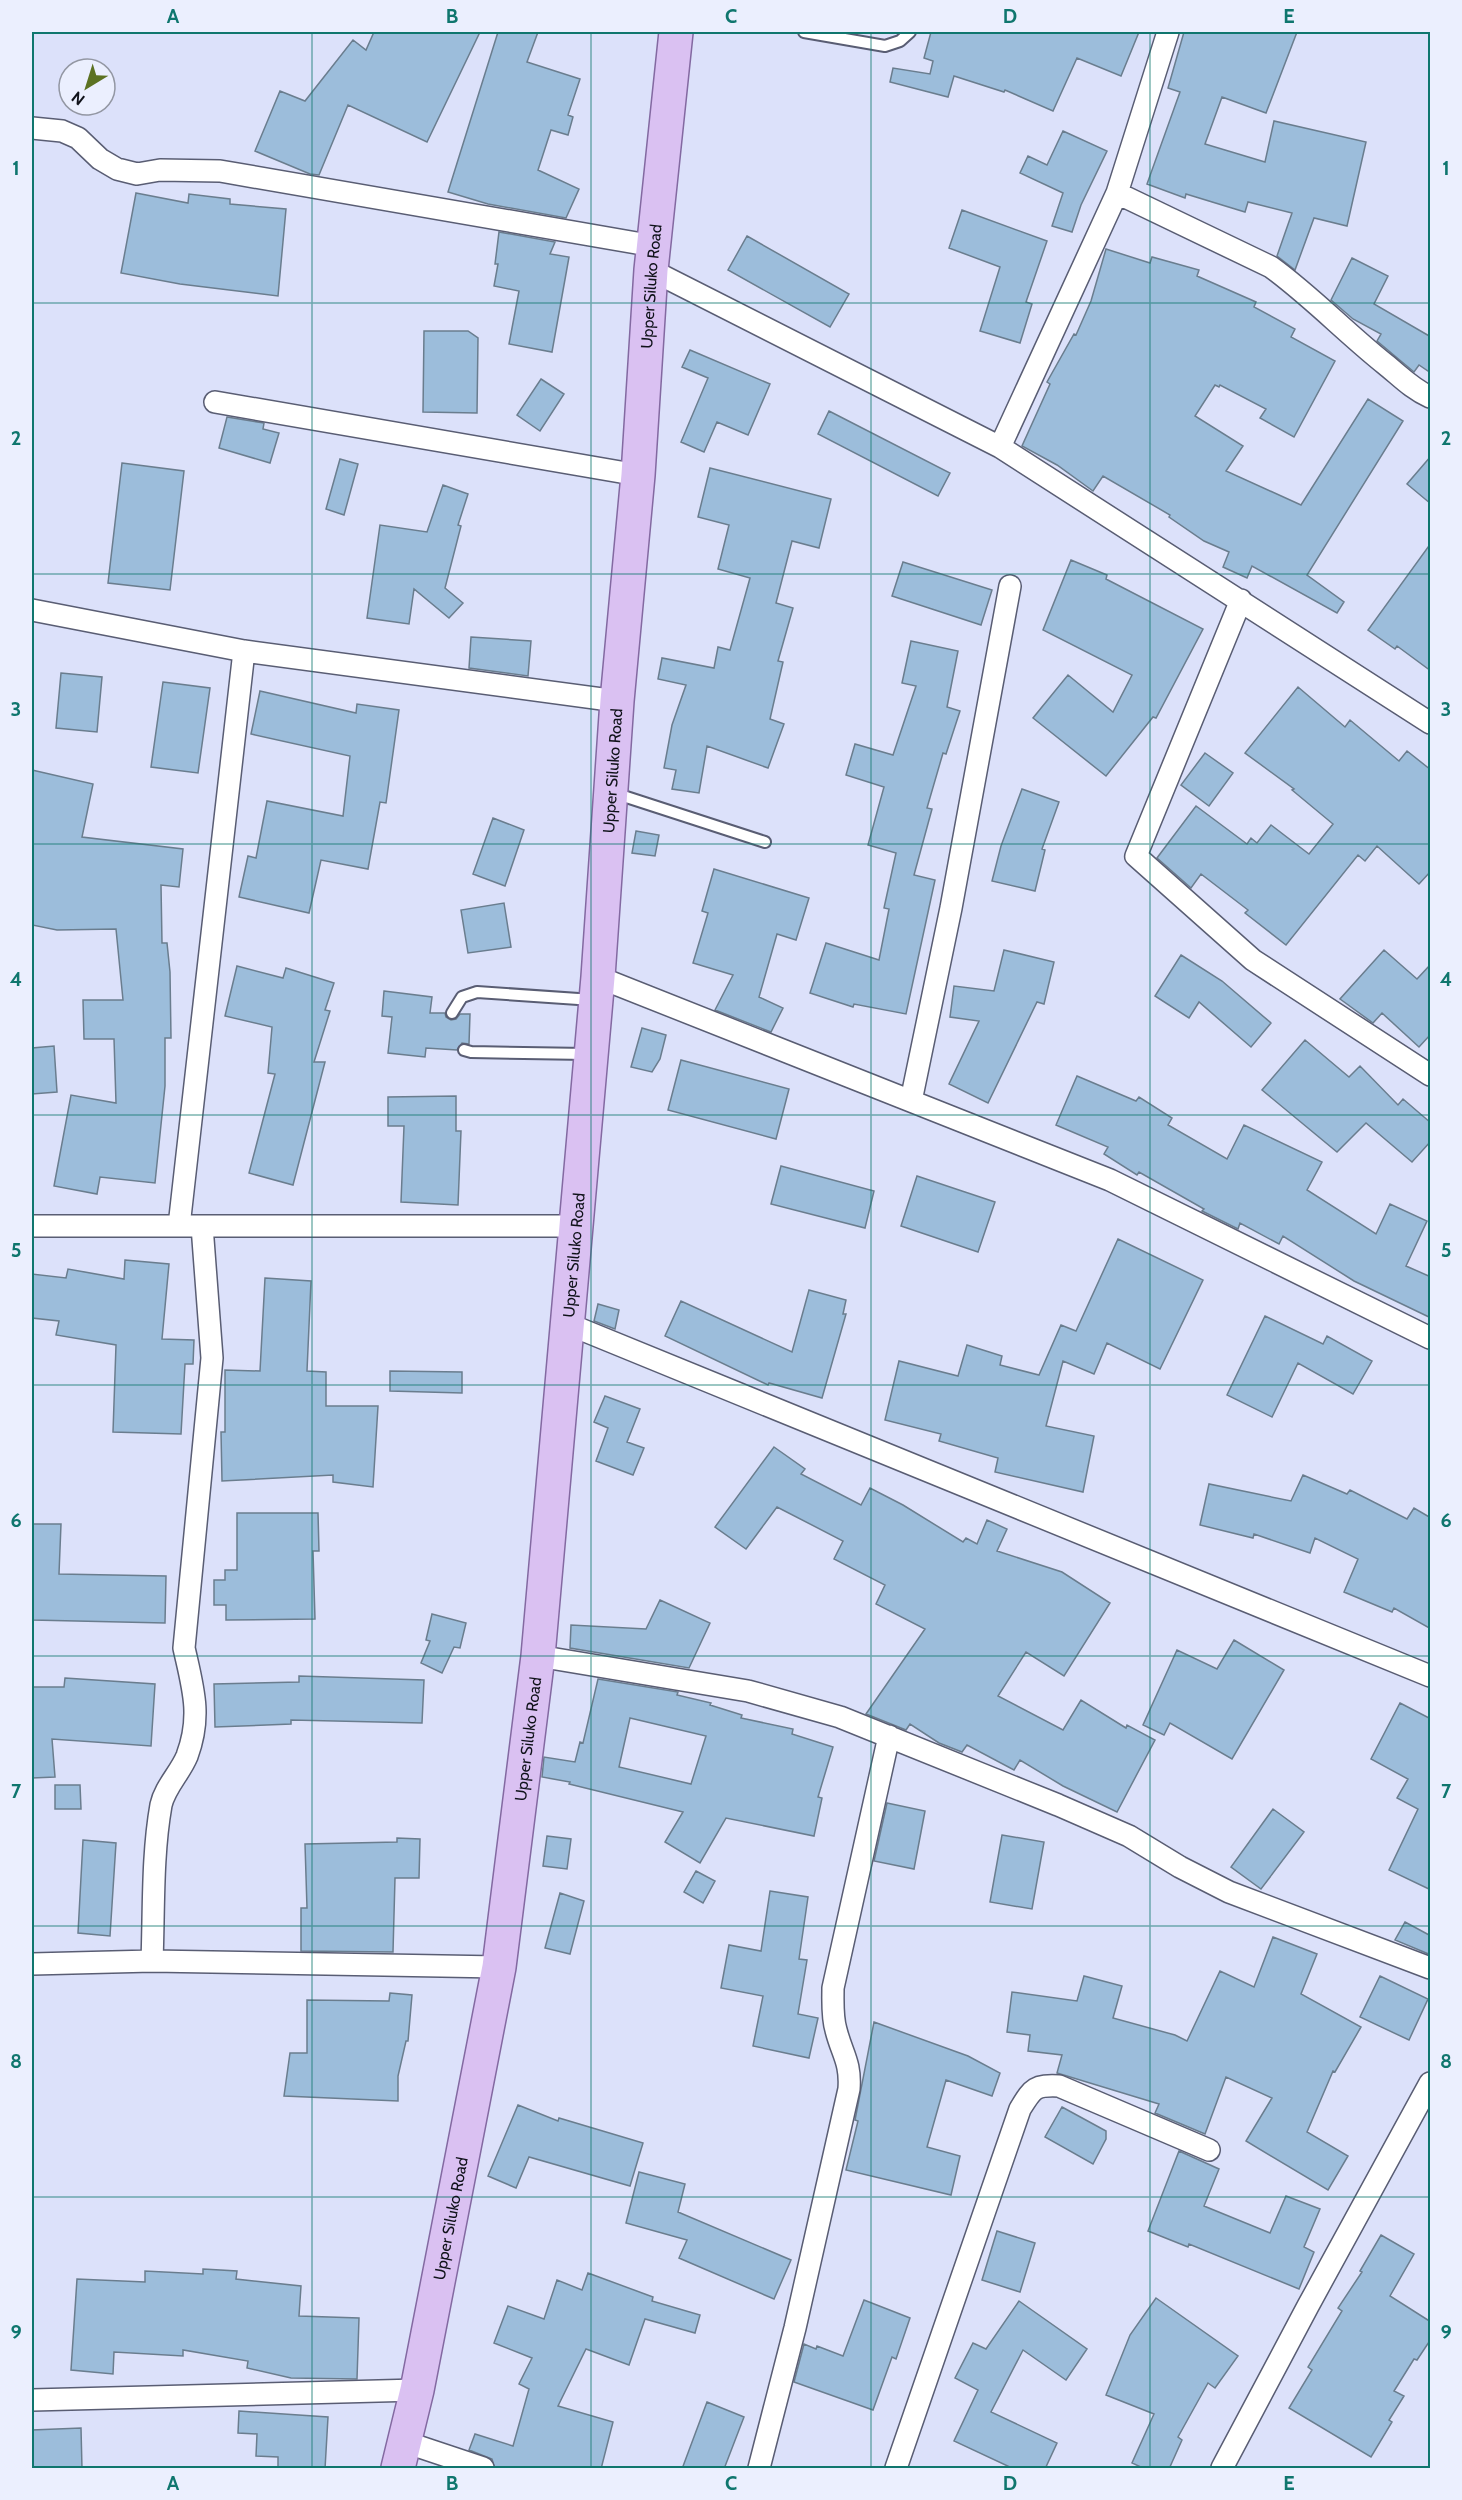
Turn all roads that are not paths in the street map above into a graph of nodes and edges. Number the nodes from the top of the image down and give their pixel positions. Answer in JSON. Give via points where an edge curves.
{"nodes":[{"id":1,"x":676,"y":32,"type":"edge"},
{"id":2,"x":804,"y":32,"type":"edge"},
{"id":3,"x":910,"y":32,"type":"edge"},
{"id":4,"x":1168,"y":32,"type":"edge"},
{"id":5,"x":32,"y":128,"type":"edge"},
{"id":6,"x":1117,"y":193,"type":"junction"},
{"id":7,"x":653,"y":258,"type":"junction"},
{"id":8,"x":1431,"y":397,"type":"edge"},
{"id":9,"x":215,"y":402,"type":"dead end"},
{"id":10,"x":1000,"y":447,"type":"junction"},
{"id":11,"x":638,"y":475,"type":"junction"},
{"id":12,"x":1010,"y":586,"type":"dead end"},
{"id":13,"x":1241,"y":600,"type":"junction"},
{"id":14,"x":32,"y":610,"type":"edge"},
{"id":15,"x":244,"y":651,"type":"junction"},
{"id":16,"x":616,"y":701,"type":"junction"},
{"id":17,"x":1431,"y":723,"type":"edge"},
{"id":18,"x":610,"y":792,"type":"junction"},
{"id":19,"x":765,"y":842,"type":"dead end"},
{"id":20,"x":598,"y":989,"type":"junction"},
{"id":21,"x":452,"y":1013,"type":"dead end"},
{"id":22,"x":465,"y":1050,"type":"dead end"},
{"id":23,"x":592,"y":1054,"type":"junction"},
{"id":24,"x":1431,"y":1075,"type":"edge"},
{"id":25,"x":910,"y":1101,"type":"junction"},
{"id":26,"x":32,"y":1226,"type":"edge"},
{"id":27,"x":179,"y":1226,"type":"junction"},
{"id":28,"x":202,"y":1226,"type":"junction"},
{"id":29,"x":576,"y":1226,"type":"junction"},
{"id":30,"x":568,"y":1324,"type":"junction"},
{"id":31,"x":1431,"y":1338,"type":"edge"},
{"id":32,"x":538,"y":1656,"type":"junction"},
{"id":33,"x":1431,"y":1676,"type":"edge"},
{"id":34,"x":889,"y":1736,"type":"junction"},
{"id":35,"x":152,"y":1961,"type":"junction"},
{"id":36,"x":32,"y":1964,"type":"edge"},
{"id":37,"x":499,"y":1967,"type":"junction"},
{"id":38,"x":1431,"y":1968,"type":"edge"},
{"id":39,"x":1431,"y":2083,"type":"edge"},
{"id":40,"x":1209,"y":2150,"type":"dead end"},
{"id":41,"x":417,"y":2390,"type":"junction"},
{"id":42,"x":32,"y":2400,"type":"edge"},
{"id":43,"x":402,"y":2455,"type":"edge"},
{"id":44,"x":483,"y":2469,"type":"edge"},
{"id":45,"x":759,"y":2469,"type":"edge"},
{"id":46,"x":896,"y":2469,"type":"edge"},
{"id":47,"x":1222,"y":2469,"type":"edge"}],
"edges":[{"from":1,"to":7,"type":"main road","name":"Upper Siluko Road"},
{"from":2,"to":3,"type":"lane","via":[[885,46]]},
{"from":4,"to":6,"type":"street"},
{"from":5,"to":7,"type":"street","via":[[62,131],[78,138],[100,159],[137,174],[160,170],[220,171]]},
{"from":6,"to":8,"type":"street","via":[[1271,267],[1366,351]]},
{"from":6,"to":10,"type":"street"},
{"from":7,"to":10,"type":"street"},
{"from":7,"to":11,"type":"main road","name":"Upper Siluko Road"},
{"from":9,"to":11,"type":"street"},
{"from":10,"to":13,"type":"street"},
{"from":11,"to":16,"type":"main road","name":"Upper Siluko Road"},
{"from":12,"to":25,"type":"street","via":[[951,908]]},
{"from":13,"to":17,"type":"street"},
{"from":13,"to":24,"type":"street","via":[[1136,856],[1253,960]]},
{"from":14,"to":15,"type":"street"},
{"from":15,"to":16,"type":"street"},
{"from":15,"to":27,"type":"street"},
{"from":16,"to":18,"type":"main road","name":"Upper Siluko Road"},
{"from":18,"to":19,"type":"lane"},
{"from":18,"to":20,"type":"main road","name":"Upper Siluko Road"},
{"from":20,"to":21,"type":"lane","via":[[477,992],[462,997]]},
{"from":20,"to":23,"type":"main road","name":"Upper Siluko Road"},
{"from":20,"to":25,"type":"street"},
{"from":22,"to":23,"type":"lane"},
{"from":23,"to":29,"type":"main road","name":"Upper Siluko Road"},
{"from":25,"to":31,"type":"street","via":[[1110,1180]]},
{"from":26,"to":27,"type":"street"},
{"from":27,"to":28,"type":"street"},
{"from":28,"to":29,"type":"street"},
{"from":28,"to":35,"type":"street","via":[[212,1358],[184,1648],[196,1709],[186,1758],[162,1801]]},
{"from":29,"to":30,"type":"main road","name":"Upper Siluko Road"},
{"from":30,"to":32,"type":"main road","name":"Upper Siluko Road"},
{"from":30,"to":33,"type":"street"},
{"from":32,"to":34,"type":"street","via":[[748,1691],[840,1717]]},
{"from":32,"to":37,"type":"main road","name":"Upper Siluko Road"},
{"from":34,"to":38,"type":"street","via":[[1129,1836],[1229,1892]]},
{"from":34,"to":45,"type":"street","via":[[833,1988],[834,2020],[850,2071],[849,2089]]},
{"from":35,"to":36,"type":"street"},
{"from":35,"to":37,"type":"street"},
{"from":37,"to":41,"type":"main road","name":"Upper Siluko Road"},
{"from":39,"to":47,"type":"street"},
{"from":40,"to":46,"type":"street","via":[[1059,2086],[1040,2086],[1031,2091],[1020,2109]]},
{"from":41,"to":42,"type":"street"},
{"from":41,"to":43,"type":"main road","name":"Upper Siluko Road"},
{"from":43,"to":44,"type":"street"}]}
